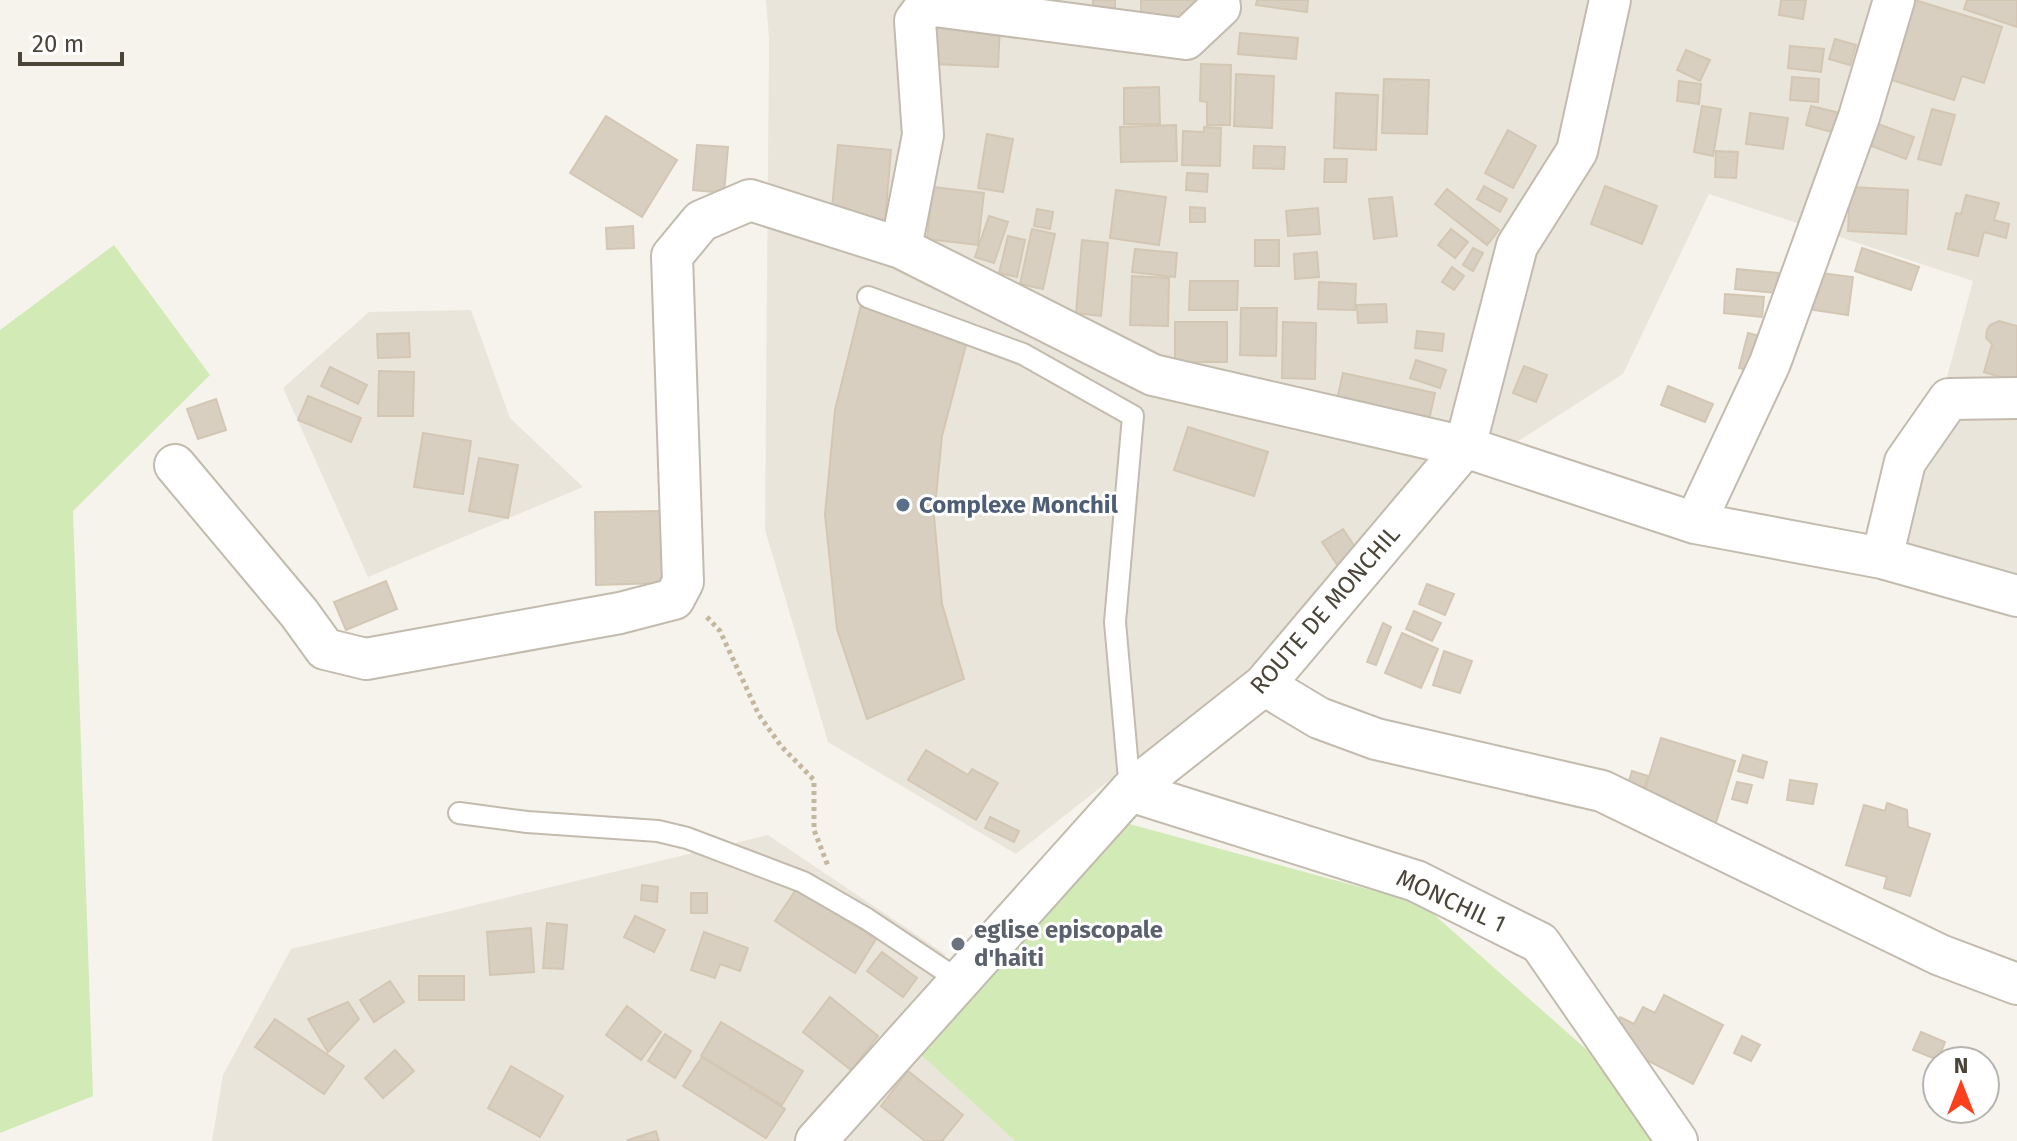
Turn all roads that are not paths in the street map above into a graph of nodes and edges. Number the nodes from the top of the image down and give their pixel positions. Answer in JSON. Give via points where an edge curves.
{"nodes":[{"id":1,"x":1219,"y":0,"type":"edge"},
{"id":2,"x":1610,"y":0,"type":"edge"},
{"id":3,"x":1894,"y":0,"type":"edge"},
{"id":4,"x":901,"y":248,"type":"junction"},
{"id":5,"x":868,"y":297,"type":"dead end"},
{"id":6,"x":2017,"y":398,"type":"edge"},
{"id":7,"x":1465,"y":447,"type":"junction"},
{"id":8,"x":175,"y":465,"type":"dead end"},
{"id":9,"x":1695,"y":523,"type":"junction"},
{"id":10,"x":1882,"y":558,"type":"junction"},
{"id":11,"x":2017,"y":596,"type":"edge"},
{"id":12,"x":1264,"y":685,"type":"junction"},
{"id":13,"x":1130,"y":791,"type":"junction"},
{"id":14,"x":459,"y":813,"type":"dead end"},
{"id":15,"x":960,"y":981,"type":"junction"},
{"id":16,"x":2017,"y":984,"type":"edge"},
{"id":17,"x":816,"y":1141,"type":"edge"},
{"id":18,"x":1677,"y":1141,"type":"edge"}],
"edges":[{"from":1,"to":4,"type":"street","via":[[1220,7],[1186,39],[927,5],[915,21],[923,135]]},
{"from":2,"to":7,"type":"street","name":"ROUTE DE MONCHIL","via":[[1577,151],[1517,246]]},
{"from":3,"to":9,"type":"street","via":[[1859,117],[1770,363]]},
{"from":4,"to":7,"type":"street","via":[[1153,375]]},
{"from":4,"to":8,"type":"street","via":[[750,200],[701,221],[672,256],[683,582],[674,599],[366,659],[325,649]]},
{"from":5,"to":13,"type":"lane","via":[[1023,354],[1133,416],[1115,622]]},
{"from":6,"to":10,"type":"street","via":[[1949,399],[1905,462]]},
{"from":7,"to":9,"type":"street"},
{"from":7,"to":12,"type":"street","name":"ROUTE DE MONCHIL"},
{"from":9,"to":10,"type":"street"},
{"from":10,"to":11,"type":"street"},
{"from":12,"to":13,"type":"street","name":"ROUTE DE MONCHIL"},
{"from":12,"to":16,"type":"street","via":[[1319,718],[1376,739],[1602,791],[1940,955]]},
{"from":13,"to":15,"type":"street","name":"ROUTE DE MONCHIL"},
{"from":13,"to":18,"type":"street","name":"MONCHIL 1","via":[[1416,881],[1540,943]]},
{"from":14,"to":15,"type":"lane","via":[[687,838],[803,882]]},
{"from":15,"to":17,"type":"street","name":"ROUTE DE MONCHIL"}]}
